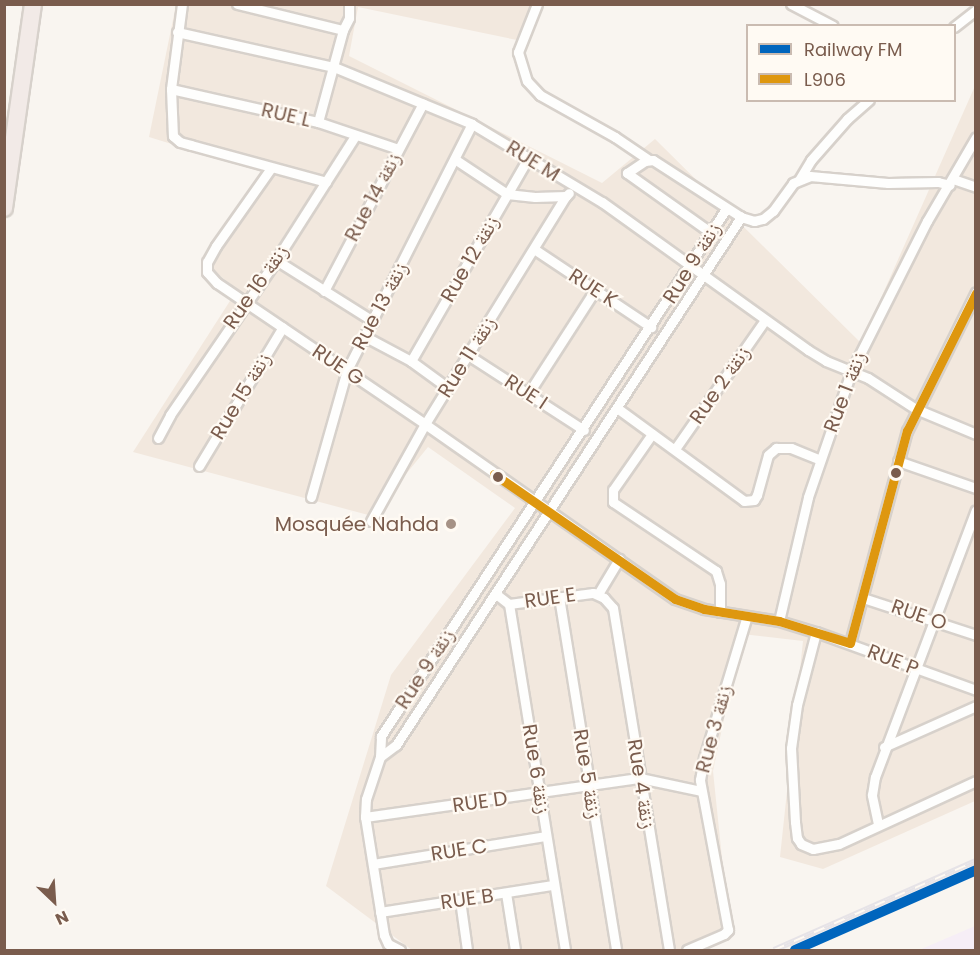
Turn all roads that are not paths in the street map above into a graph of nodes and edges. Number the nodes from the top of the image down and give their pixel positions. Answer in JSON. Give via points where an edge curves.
{"nodes":[{"id":1,"x":33,"y":4,"type":"edge"},
{"id":2,"x":182,"y":4,"type":"edge"},
{"id":3,"x":237,"y":4,"type":"edge"},
{"id":4,"x":349,"y":4,"type":"edge"},
{"id":5,"x":537,"y":4,"type":"edge"},
{"id":6,"x":791,"y":4,"type":"edge"},
{"id":7,"x":975,"y":10,"type":"edge"},
{"id":8,"x":829,"y":24,"type":"edge"},
{"id":9,"x":956,"y":25,"type":"edge"},
{"id":10,"x":343,"y":30,"type":"junction"},
{"id":11,"x":177,"y":32,"type":"junction"},
{"id":12,"x":334,"y":67,"type":"junction"},
{"id":13,"x":171,"y":89,"type":"junction"},
{"id":14,"x":867,"y":102,"type":"edge"},
{"id":15,"x":423,"y":103,"type":"junction"},
{"id":16,"x":318,"y":122,"type":"junction"},
{"id":17,"x":472,"y":124,"type":"junction"},
{"id":18,"x":356,"y":136,"type":"junction"},
{"id":19,"x":975,"y":137,"type":"edge"},
{"id":20,"x":398,"y":149,"type":"junction"},
{"id":21,"x":529,"y":157,"type":"junction"},
{"id":22,"x":456,"y":160,"type":"junction"},
{"id":23,"x":649,"y":160,"type":"junction"},
{"id":24,"x":271,"y":168,"type":"junction"},
{"id":25,"x":799,"y":180,"type":"junction"},
{"id":26,"x":326,"y":182,"type":"junction"},
{"id":27,"x":951,"y":182,"type":"junction"},
{"id":28,"x":575,"y":187,"type":"junction"},
{"id":29,"x":975,"y":188,"type":"edge"},
{"id":30,"x":507,"y":194,"type":"junction"},
{"id":31,"x":566,"y":196,"type":"junction"},
{"id":32,"x":4,"y":208,"type":"edge"},
{"id":33,"x":726,"y":209,"type":"junction"},
{"id":34,"x":741,"y":217,"type":"junction"},
{"id":35,"x":710,"y":232,"type":"junction"},
{"id":36,"x":534,"y":249,"type":"junction"},
{"id":37,"x":276,"y":260,"type":"junction"},
{"id":38,"x":689,"y":266,"type":"junction"},
{"id":39,"x":703,"y":275,"type":"junction"},
{"id":40,"x":595,"y":290,"type":"junction"},
{"id":41,"x":324,"y":291,"type":"junction"},
{"id":42,"x":975,"y":292,"type":"edge"},
{"id":43,"x":245,"y":303,"type":"junction"},
{"id":44,"x":765,"y":320,"type":"junction"},
{"id":45,"x":373,"y":321,"type":"junction"},
{"id":46,"x":283,"y":327,"type":"junction"},
{"id":47,"x":651,"y":327,"type":"junction"},
{"id":48,"x":364,"y":336,"type":"junction"},
{"id":49,"x":468,"y":355,"type":"junction"},
{"id":50,"x":411,"y":361,"type":"junction"},
{"id":51,"x":347,"y":370,"type":"junction"},
{"id":52,"x":851,"y":372,"type":"junction"},
{"id":53,"x":448,"y":388,"type":"junction"},
{"id":54,"x":528,"y":394,"type":"junction"},
{"id":55,"x":617,"y":408,"type":"junction"},
{"id":56,"x":916,"y":409,"type":"junction"},
{"id":57,"x":425,"y":424,"type":"junction"},
{"id":58,"x":584,"y":430,"type":"junction"},
{"id":59,"x":652,"y":434,"type":"junction"},
{"id":60,"x":975,"y":434,"type":"edge"},
{"id":61,"x":158,"y":438,"type":"dead end"},
{"id":62,"x":675,"y":449,"type":"junction"},
{"id":63,"x":820,"y":460,"type":"junction"},
{"id":64,"x":898,"y":461,"type":"junction"},
{"id":65,"x":199,"y":466,"type":"dead end"},
{"id":66,"x":494,"y":474,"type":"joint"},
{"id":67,"x":975,"y":488,"type":"edge"},
{"id":68,"x":311,"y":497,"type":"dead end"},
{"id":69,"x":534,"y":502,"type":"junction"},
{"id":70,"x":975,"y":510,"type":"edge"},
{"id":71,"x":548,"y":511,"type":"junction"},
{"id":72,"x":371,"y":521,"type":"dead end"},
{"id":73,"x":619,"y":559,"type":"junction"},
{"id":74,"x":496,"y":594,"type":"junction"},
{"id":75,"x":598,"y":594,"type":"junction"},
{"id":76,"x":559,"y":597,"type":"junction"},
{"id":77,"x":862,"y":598,"type":"junction"},
{"id":78,"x":509,"y":604,"type":"junction"},
{"id":79,"x":720,"y":612,"type":"junction"},
{"id":80,"x":615,"y":616,"type":"joint"},
{"id":81,"x":747,"y":616,"type":"junction"},
{"id":82,"x":933,"y":620,"type":"junction"},
{"id":83,"x":778,"y":621,"type":"junction"},
{"id":84,"x":816,"y":632,"type":"junction"},
{"id":85,"x":975,"y":635,"type":"edge"},
{"id":86,"x":850,"y":643,"type":"junction"},
{"id":87,"x":914,"y":668,"type":"junction"},
{"id":88,"x":975,"y":690,"type":"edge"},
{"id":89,"x":975,"y":706,"type":"edge"},
{"id":90,"x":884,"y":747,"type":"junction"},
{"id":91,"x":380,"y":757,"type":"junction"},
{"id":92,"x":640,"y":778,"type":"junction"},
{"id":93,"x":975,"y":781,"type":"edge"},
{"id":94,"x":589,"y":787,"type":"junction"},
{"id":95,"x":701,"y":791,"type":"junction"},
{"id":96,"x":540,"y":793,"type":"junction"},
{"id":97,"x":365,"y":817,"type":"junction"},
{"id":98,"x":878,"y":824,"type":"junction"},
{"id":99,"x":545,"y":836,"type":"junction"},
{"id":100,"x":373,"y":864,"type":"junction"},
{"id":101,"x":553,"y":885,"type":"junction"},
{"id":102,"x":506,"y":894,"type":"junction"},
{"id":103,"x":459,"y":900,"type":"junction"},
{"id":104,"x":380,"y":912,"type":"junction"},
{"id":105,"x":400,"y":951,"type":"edge"},
{"id":106,"x":467,"y":951,"type":"edge"},
{"id":107,"x":515,"y":951,"type":"edge"},
{"id":108,"x":565,"y":951,"type":"edge"},
{"id":109,"x":616,"y":951,"type":"edge"},
{"id":110,"x":669,"y":951,"type":"edge"},
{"id":111,"x":687,"y":951,"type":"edge"}],
"edges":[{"from":1,"to":32,"type":"highway"},
{"from":2,"to":11,"type":"street"},
{"from":3,"to":10,"type":"street"},
{"from":4,"to":10,"type":"street","via":[[349,18]]},
{"from":5,"to":23,"type":"street","via":[[518,52],[527,81],[540,95]]},
{"from":6,"to":8,"type":"street"},
{"from":7,"to":9,"type":"street"},
{"from":10,"to":12,"type":"street"},
{"from":11,"to":12,"type":"street","name":"RUE M"},
{"from":11,"to":13,"type":"street"},
{"from":12,"to":15,"type":"street","name":"RUE M"},
{"from":12,"to":16,"type":"street"},
{"from":13,"to":16,"type":"street","name":"RUE L"},
{"from":13,"to":24,"type":"street","via":[[171,132],[176,139]]},
{"from":14,"to":25,"type":"street","via":[[811,160]]},
{"from":15,"to":17,"type":"street","name":"RUE M"},
{"from":15,"to":20,"type":"street","name":"Rue 14 زنقة"},
{"from":16,"to":18,"type":"street","name":"RUE L"},
{"from":17,"to":21,"type":"street","name":"RUE M"},
{"from":17,"to":22,"type":"street","name":"Rue 13 زنقة"},
{"from":18,"to":20,"type":"street","name":"RUE L"},
{"from":18,"to":26,"type":"street","name":"Rue 16 زنقة"},
{"from":19,"to":27,"type":"street","name":"Rue 1 زنقة"},
{"from":20,"to":41,"type":"street","name":"Rue 14 زنقة"},
{"from":21,"to":28,"type":"street","name":"RUE M"},
{"from":21,"to":30,"type":"street","name":"Rue 12 زنقة"},
{"from":22,"to":30,"type":"street"},
{"from":22,"to":45,"type":"street","name":"Rue 13 زنقة"},
{"from":23,"to":33,"type":"street"},
{"from":23,"to":35,"type":"street","via":[[627,173]]},
{"from":24,"to":26,"type":"street"},
{"from":24,"to":43,"type":"street","name":"RUE G","via":[[206,266],[217,283]]},
{"from":25,"to":27,"type":"street","via":[[814,176],[888,183]]},
{"from":25,"to":34,"type":"street","via":[[763,219]]},
{"from":26,"to":37,"type":"street","name":"Rue 16 زنقة"},
{"from":27,"to":29,"type":"street"},
{"from":27,"to":52,"type":"street","name":"Rue 1 زنقة","via":[[927,221]]},
{"from":28,"to":31,"type":"street"},
{"from":28,"to":38,"type":"street","name":"RUE M","via":[[602,202]]},
{"from":30,"to":31,"type":"street"},
{"from":30,"to":50,"type":"street","name":"Rue 12 زنقة"},
{"from":31,"to":36,"type":"street","name":"Rue 11 زنقة"},
{"from":33,"to":34,"type":"street","name":"Rue 9 زنقة"},
{"from":33,"to":35,"type":"street","name":"Rue 9 زنقة"},
{"from":34,"to":39,"type":"street","name":"Rue 9 زنقة"},
{"from":35,"to":38,"type":"street","name":"Rue 9 زنقة"},
{"from":36,"to":40,"type":"street","name":"RUE K"},
{"from":36,"to":49,"type":"street","name":"Rue 11 زنقة"},
{"from":37,"to":41,"type":"street"},
{"from":37,"to":43,"type":"street","name":"Rue 16 زنقة"},
{"from":38,"to":39,"type":"street","name":"RUE M"},
{"from":38,"to":47,"type":"street","name":"Rue 9 زنقة"},
{"from":39,"to":44,"type":"street","name":"RUE M"},
{"from":39,"to":55,"type":"street","name":"Rue 9 زنقة"},
{"from":40,"to":47,"type":"street","name":"RUE K"},
{"from":40,"to":54,"type":"street"},
{"from":41,"to":45,"type":"street"},
{"from":42,"to":56,"type":"street"},
{"from":43,"to":46,"type":"street","name":"RUE G"},
{"from":43,"to":61,"type":"street","name":"Rue 16 زنقة"},
{"from":44,"to":52,"type":"street","name":"RUE M","via":[[808,350]]},
{"from":44,"to":62,"type":"street","name":"Rue 2 زنقة"},
{"from":45,"to":48,"type":"street","name":"Rue 13 زنقة"},
{"from":46,"to":51,"type":"street","name":"RUE G"},
{"from":46,"to":65,"type":"street","name":"Rue 15 زنقة"},
{"from":47,"to":58,"type":"street","name":"Rue 9 زنقة"},
{"from":48,"to":50,"type":"street"},
{"from":48,"to":51,"type":"street","name":"Rue 13 زنقة"},
{"from":49,"to":53,"type":"street","name":"Rue 11 زنقة"},
{"from":49,"to":54,"type":"street","name":"RUE I"},
{"from":50,"to":53,"type":"street"},
{"from":51,"to":57,"type":"street","name":"RUE G"},
{"from":51,"to":68,"type":"street","name":"Rue 13 زنقة"},
{"from":52,"to":56,"type":"street","via":[[868,378]]},
{"from":52,"to":63,"type":"street","name":"Rue 1 زنقة"},
{"from":53,"to":57,"type":"street","name":"Rue 11 زنقة"},
{"from":54,"to":58,"type":"street","name":"RUE I"},
{"from":55,"to":59,"type":"street"},
{"from":55,"to":71,"type":"street","name":"Rue 9 زنقة"},
{"from":56,"to":60,"type":"street"},
{"from":56,"to":64,"type":"street"},
{"from":57,"to":66,"type":"street","name":"RUE G"},
{"from":57,"to":72,"type":"street","name":"Rue 11 زنقة"},
{"from":58,"to":69,"type":"street","name":"Rue 9 زنقة"},
{"from":59,"to":62,"type":"street"},
{"from":59,"to":79,"type":"street","via":[[613,490],[613,502],[712,567],[720,584]]},
{"from":62,"to":63,"type":"street","via":[[746,501],[757,495],[768,455],[776,448],[791,448]]},
{"from":63,"to":83,"type":"street","name":"Rue 1 زنقة"},
{"from":64,"to":67,"type":"street"},
{"from":64,"to":77,"type":"street"},
{"from":66,"to":69,"type":"street","name":"RUE P"},
{"from":69,"to":71,"type":"street","name":"RUE P"},
{"from":69,"to":91,"type":"street","name":"Rue 9 زنقة","via":[[381,736]]},
{"from":70,"to":82,"type":"street"},
{"from":71,"to":73,"type":"street","name":"RUE P"},
{"from":71,"to":74,"type":"street","name":"Rue 9 زنقة"},
{"from":73,"to":75,"type":"street"},
{"from":73,"to":79,"type":"street","name":"RUE P","via":[[675,599]]},
{"from":74,"to":78,"type":"street"},
{"from":74,"to":91,"type":"street","name":"Rue 9 زنقة","via":[[396,745]]},
{"from":75,"to":76,"type":"street","name":"RUE E"},
{"from":75,"to":80,"type":"street","name":"RUE E","via":[[609,602]]},
{"from":76,"to":78,"type":"street","name":"RUE E"},
{"from":76,"to":94,"type":"street","name":"Rue 5 زنقة"},
{"from":77,"to":82,"type":"street","name":"RUE O"},
{"from":77,"to":86,"type":"street"},
{"from":78,"to":96,"type":"street","name":"Rue 6 زنقة"},
{"from":79,"to":81,"type":"street","name":"RUE P"},
{"from":80,"to":92,"type":"street","name":"Rue 4 زنقة"},
{"from":81,"to":83,"type":"street","name":"RUE P"},
{"from":81,"to":95,"type":"street","name":"Rue 3 زنقة","via":[[700,769]]},
{"from":82,"to":85,"type":"street","name":"RUE O"},
{"from":82,"to":87,"type":"street"},
{"from":83,"to":84,"type":"street","name":"RUE P"},
{"from":84,"to":86,"type":"street","name":"RUE P"},
{"from":84,"to":98,"type":"street","via":[[792,729],[791,778],[799,841],[813,849],[839,844]]},
{"from":86,"to":87,"type":"street","name":"RUE P"},
{"from":87,"to":88,"type":"street","name":"RUE P"},
{"from":87,"to":90,"type":"street"},
{"from":89,"to":90,"type":"street"},
{"from":90,"to":98,"type":"street","via":[[872,795]]},
{"from":91,"to":97,"type":"street","name":"Rue 9 زنقة","via":[[368,789]]},
{"from":92,"to":94,"type":"street","name":"RUE D"},
{"from":92,"to":95,"type":"street","name":"RUE D"},
{"from":92,"to":110,"type":"street","name":"Rue 4 زنقة"},
{"from":93,"to":98,"type":"street"},
{"from":94,"to":96,"type":"street","name":"RUE D"},
{"from":94,"to":109,"type":"street","name":"Rue 5 زنقة"},
{"from":95,"to":111,"type":"street","name":"Rue 3 زنقة","via":[[728,930]]},
{"from":96,"to":97,"type":"street","name":"RUE D"},
{"from":96,"to":99,"type":"street","name":"Rue 6 زنقة"},
{"from":97,"to":100,"type":"street","name":"Rue 9 زنقة"},
{"from":99,"to":100,"type":"street","name":"RUE C"},
{"from":99,"to":101,"type":"street","name":"Rue 6 زنقة"},
{"from":100,"to":104,"type":"street","name":"Rue 9 زنقة"},
{"from":101,"to":102,"type":"street","name":"RUE B"},
{"from":101,"to":108,"type":"street","name":"Rue 6 زنقة"},
{"from":102,"to":103,"type":"street","name":"RUE B"},
{"from":102,"to":107,"type":"street"},
{"from":103,"to":104,"type":"street","name":"RUE B"},
{"from":103,"to":106,"type":"street"},
{"from":104,"to":105,"type":"street","name":"Rue 9 زنقة","via":[[388,944]]}]}
